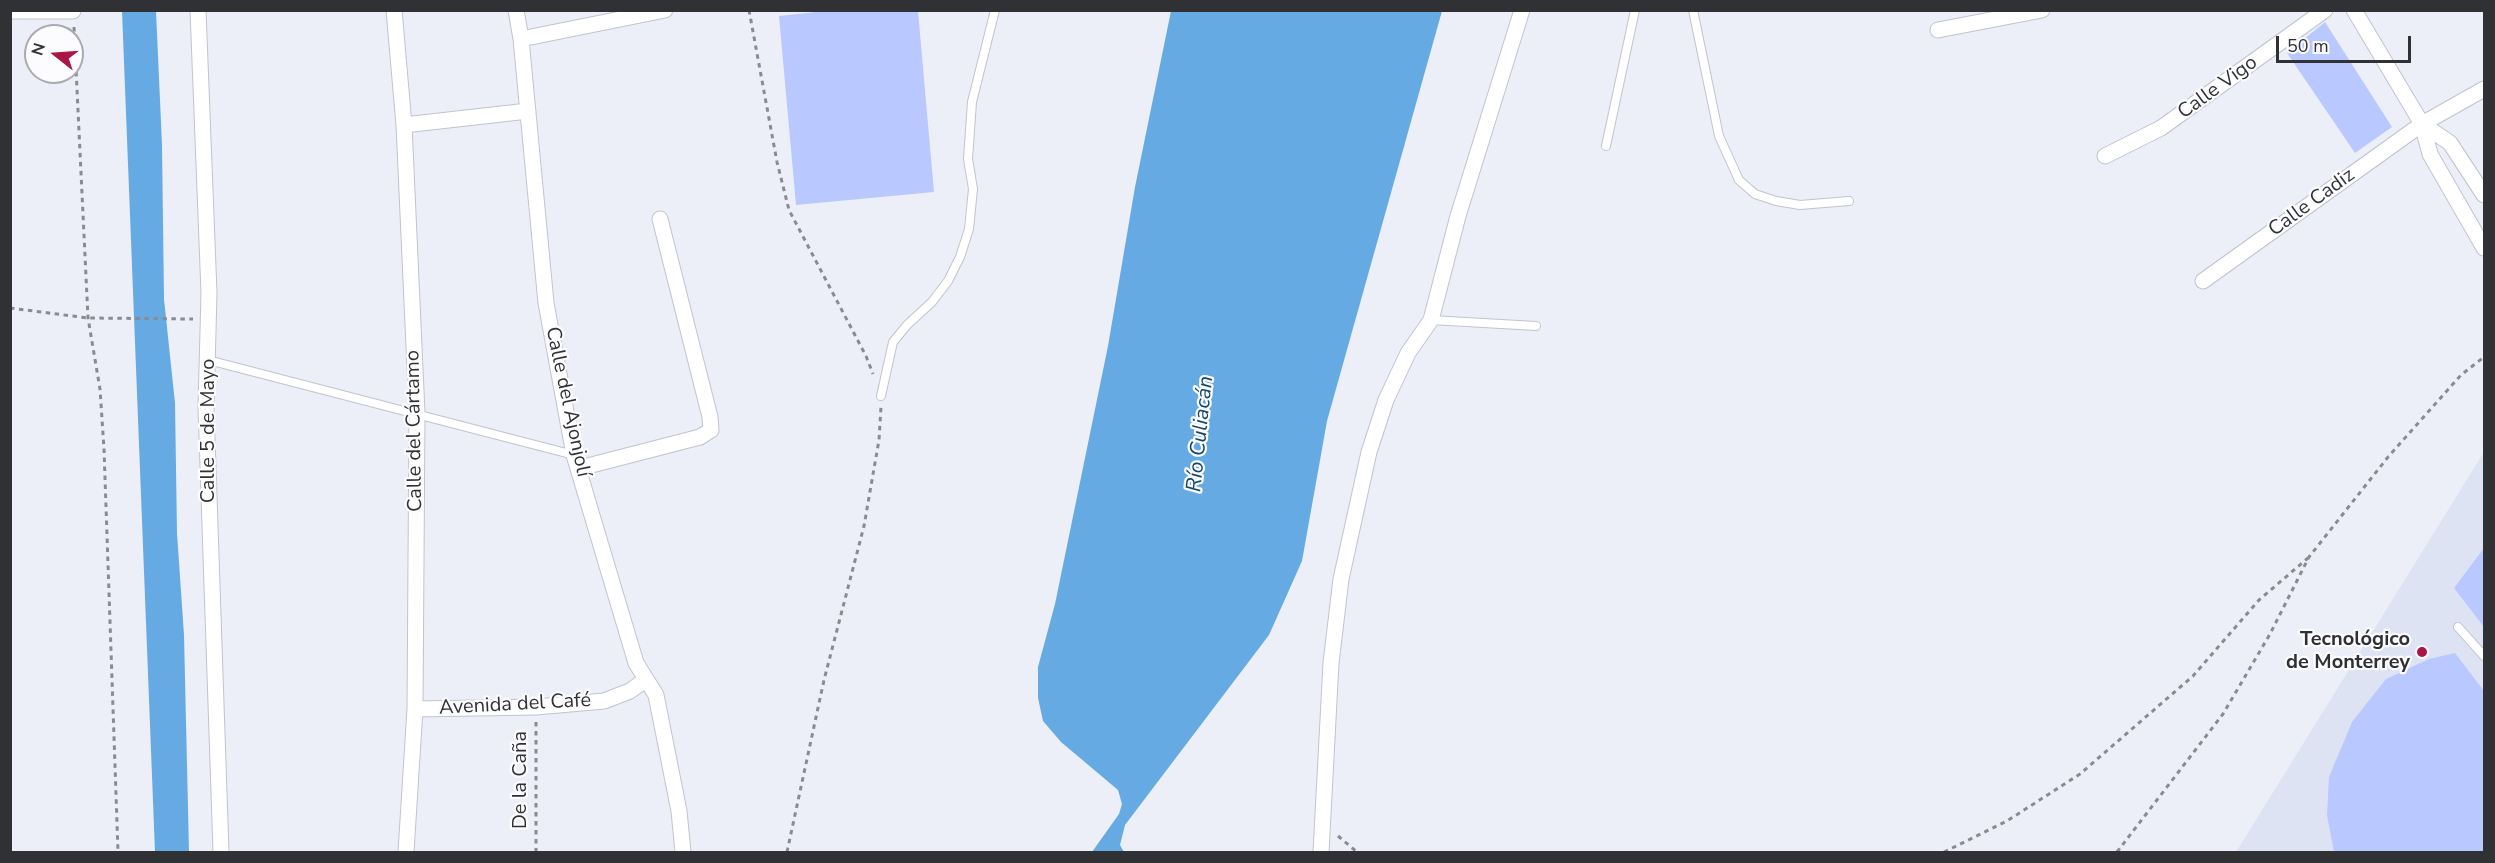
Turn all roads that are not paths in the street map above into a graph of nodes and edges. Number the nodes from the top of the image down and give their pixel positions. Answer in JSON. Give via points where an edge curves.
{"nodes":[{"id":1,"x":198,"y":10,"type":"edge"},
{"id":2,"x":394,"y":10,"type":"edge"},
{"id":3,"x":516,"y":10,"type":"edge"},
{"id":4,"x":665,"y":10,"type":"edge"},
{"id":5,"x":995,"y":10,"type":"edge"},
{"id":6,"x":1522,"y":10,"type":"edge"},
{"id":7,"x":1635,"y":10,"type":"edge"},
{"id":8,"x":1693,"y":10,"type":"edge"},
{"id":9,"x":2042,"y":10,"type":"edge"},
{"id":10,"x":2325,"y":10,"type":"edge"},
{"id":11,"x":2354,"y":10,"type":"edge"},
{"id":12,"x":10,"y":11,"type":"edge"},
{"id":13,"x":73,"y":11,"type":"edge"},
{"id":14,"x":1938,"y":30,"type":"dead end"},
{"id":15,"x":521,"y":39,"type":"junction"},
{"id":16,"x":2484,"y":89,"type":"edge"},
{"id":17,"x":528,"y":111,"type":"junction"},
{"id":18,"x":2422,"y":124,"type":"junction"},
{"id":19,"x":404,"y":125,"type":"junction"},
{"id":20,"x":1606,"y":146,"type":"dead end"},
{"id":21,"x":2105,"y":156,"type":"dead end"},
{"id":22,"x":2481,"y":190,"type":"edge"},
{"id":23,"x":2456,"y":200,"type":"junction"},
{"id":24,"x":1849,"y":201,"type":"dead end"},
{"id":25,"x":660,"y":219,"type":"dead end"},
{"id":26,"x":2484,"y":248,"type":"edge"},
{"id":27,"x":2202,"y":281,"type":"dead end"},
{"id":28,"x":1431,"y":320,"type":"junction"},
{"id":29,"x":1536,"y":326,"type":"dead end"},
{"id":30,"x":207,"y":360,"type":"junction"},
{"id":31,"x":881,"y":396,"type":"road end"},
{"id":32,"x":417,"y":413,"type":"junction"},
{"id":33,"x":577,"y":462,"type":"junction"},
{"id":34,"x":2458,"y":627,"type":"dead end"},
{"id":35,"x":2484,"y":656,"type":"edge"},
{"id":36,"x":645,"y":680,"type":"junction"},
{"id":37,"x":415,"y":710,"type":"junction"},
{"id":38,"x":221,"y":852,"type":"edge"},
{"id":39,"x":406,"y":852,"type":"edge"},
{"id":40,"x":683,"y":852,"type":"edge"},
{"id":41,"x":1321,"y":852,"type":"edge"}],
"edges":[{"from":1,"to":30,"type":"street","name":"Calle 5 de Mayo","via":[[209,293]]},
{"from":2,"to":19,"type":"street","name":"Calle del Cártamo"},
{"from":3,"to":15,"type":"street","name":"Calle del Ajonjolí"},
{"from":4,"to":15,"type":"street"},
{"from":5,"to":31,"type":"lane","via":[[972,102],[968,159],[973,189],[969,229],[948,281],[893,342]]},
{"from":6,"to":28,"type":"street","via":[[1458,216]]},
{"from":7,"to":20,"type":"lane"},
{"from":8,"to":24,"type":"lane","via":[[1719,136],[1739,180],[1755,194],[1776,201],[1800,205]]},
{"from":9,"to":14,"type":"street"},
{"from":10,"to":21,"type":"street","name":"Calle Vigo","via":[[2161,128]]},
{"from":11,"to":18,"type":"street"},
{"from":12,"to":13,"type":"street"},
{"from":15,"to":17,"type":"street","name":"Calle del Ajonjolí"},
{"from":16,"to":18,"type":"street","name":"Calle Cadiz"},
{"from":17,"to":19,"type":"street"},
{"from":17,"to":33,"type":"street","name":"Calle del Ajonjolí","via":[[546,303]]},
{"from":18,"to":22,"type":"street","via":[[2450,143]]},
{"from":18,"to":23,"type":"street","via":[[2430,154]]},
{"from":18,"to":27,"type":"street","name":"Calle Cadiz"},
{"from":19,"to":32,"type":"street","name":"Calle del Cártamo"},
{"from":22,"to":23,"type":"street"},
{"from":23,"to":26,"type":"street"},
{"from":25,"to":33,"type":"street","via":[[711,430],[700,436]]},
{"from":28,"to":29,"type":"lane"},
{"from":28,"to":41,"type":"street","via":[[1408,353],[1386,400],[1369,452],[1341,579],[1331,663]]},
{"from":30,"to":32,"type":"lane"},
{"from":30,"to":38,"type":"street","name":"Calle 5 de Mayo"},
{"from":32,"to":33,"type":"lane"},
{"from":32,"to":37,"type":"street","name":"Calle del Cártamo"},
{"from":33,"to":36,"type":"street","name":"Calle del Ajonjolí","via":[[636,663]]},
{"from":34,"to":35,"type":"lane"},
{"from":36,"to":37,"type":"street","name":"Avenida del Café","via":[[604,701]]},
{"from":36,"to":40,"type":"street","name":"Calle del Ajonjolí","via":[[656,694],[679,810]]},
{"from":37,"to":39,"type":"street","name":"Calle del Cártamo"}]}
